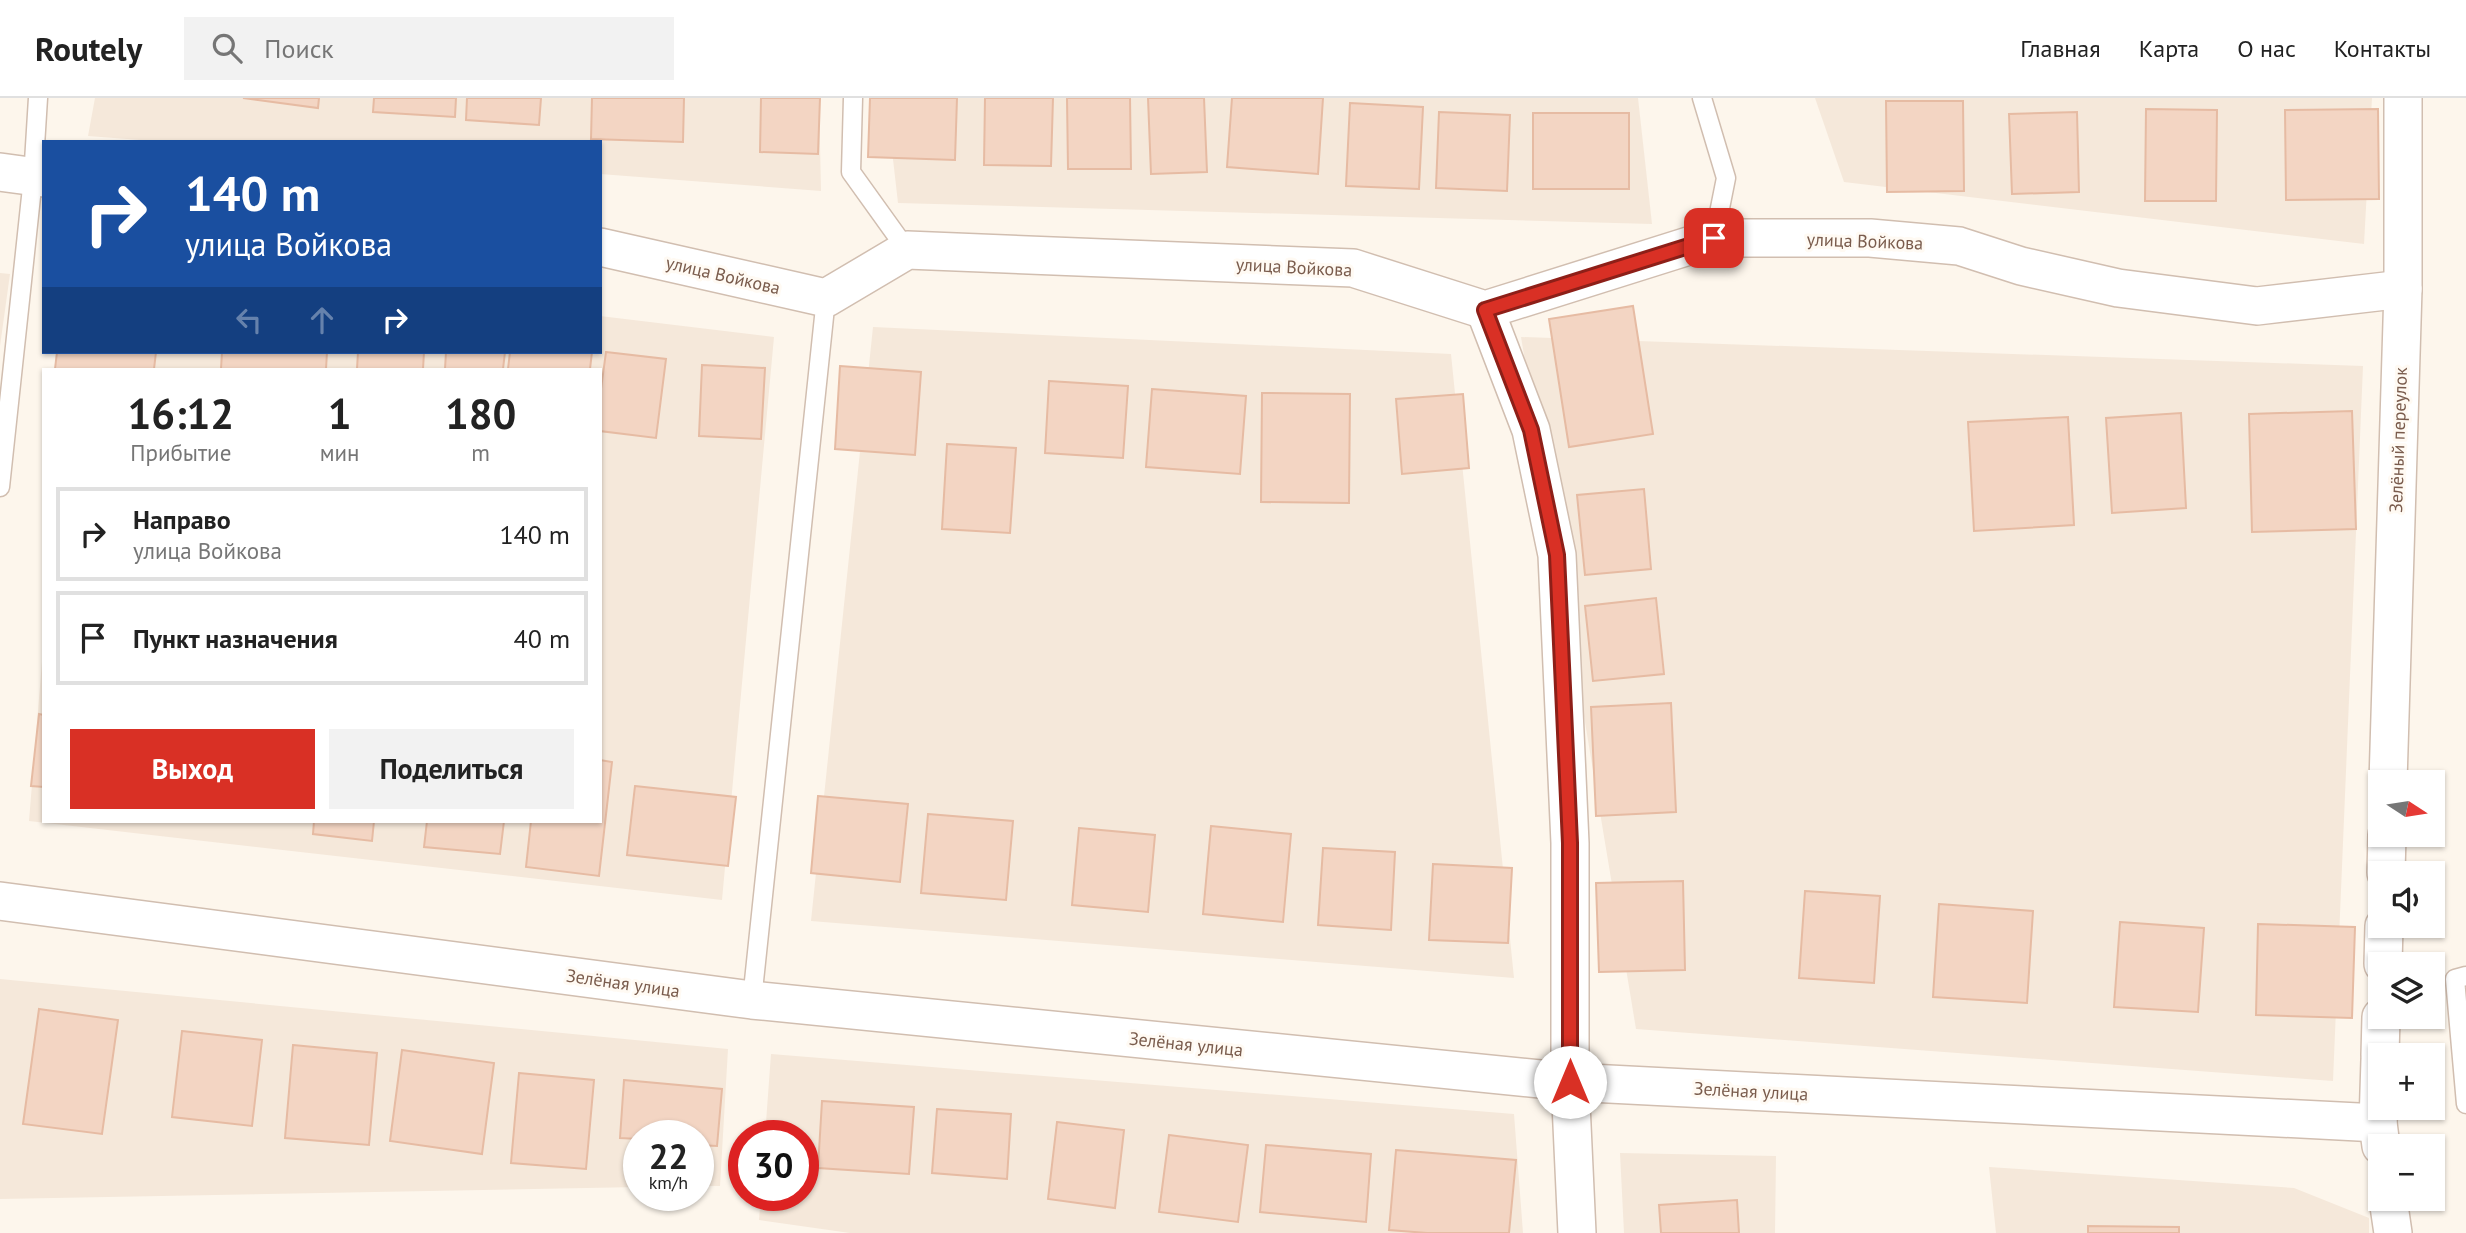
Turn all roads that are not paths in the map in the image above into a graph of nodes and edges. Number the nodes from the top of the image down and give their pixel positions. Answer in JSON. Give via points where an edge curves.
{"nodes":[{"id":1,"x":38,"y":98,"type":"edge"},
{"id":2,"x":853,"y":98,"type":"edge"},
{"id":3,"x":1702,"y":98,"type":"edge"},
{"id":4,"x":2403,"y":98,"type":"edge"},
{"id":5,"x":25,"y":176,"type":"edge"},
{"id":6,"x":1714,"y":238,"type":"junction"},
{"id":7,"x":602,"y":247,"type":"edge"},
{"id":8,"x":907,"y":250,"type":"junction"},
{"id":9,"x":2403,"y":289,"type":"junction"},
{"id":10,"x":826,"y":298,"type":"junction"},
{"id":11,"x":1485,"y":310,"type":"junction"},
{"id":12,"x":0,"y":486,"type":"edge"},
{"id":13,"x":2388,"y":770,"type":"edge"},
{"id":14,"x":0,"y":901,"type":"edge"},
{"id":15,"x":2466,"y":976,"type":"edge"},
{"id":16,"x":752,"y":1000,"type":"junction"},
{"id":17,"x":1570,"y":1082,"type":"junction"},
{"id":18,"x":2466,"y":1104,"type":"edge"},
{"id":19,"x":2368,"y":1134,"type":"edge"},
{"id":20,"x":2390,"y":1211,"type":"edge"},
{"id":21,"x":1577,"y":1233,"type":"edge"},
{"id":22,"x":2393,"y":1233,"type":"edge"}],
"edges":[{"from":1,"to":5,"type":"lane"},
{"from":2,"to":8,"type":"lane","via":[[851,172]]},
{"from":3,"to":6,"type":"lane","via":[[1726,178]]},
{"from":4,"to":9,"type":"street","name":"Зелёный переулок"},
{"from":5,"to":12,"type":"lane"},
{"from":6,"to":9,"type":"street","name":"улица Войкова","via":[[1870,238],[1959,246],[2021,266],[2118,288],[2257,306]]},
{"from":6,"to":11,"type":"street","name":"улица Войкова"},
{"from":7,"to":10,"type":"street","name":"улица Войкова"},
{"from":8,"to":10,"type":"street"},
{"from":8,"to":11,"type":"street","name":"улица Войкова","via":[[1353,268]]},
{"from":9,"to":13,"type":"street","name":"Зелёный переулок"},
{"from":10,"to":16,"type":"lane"},
{"from":11,"to":17,"type":"street","via":[[1531,430],[1557,555],[1570,843]]},
{"from":14,"to":16,"type":"street","name":"Зелёная улица"},
{"from":15,"to":18,"type":"lane","via":[[2455,979]]},
{"from":16,"to":17,"type":"street","name":"Зелёная улица"},
{"from":17,"to":19,"type":"street","name":"Зелёная улица"},
{"from":17,"to":21,"type":"street"},
{"from":20,"to":22,"type":"street"}]}
